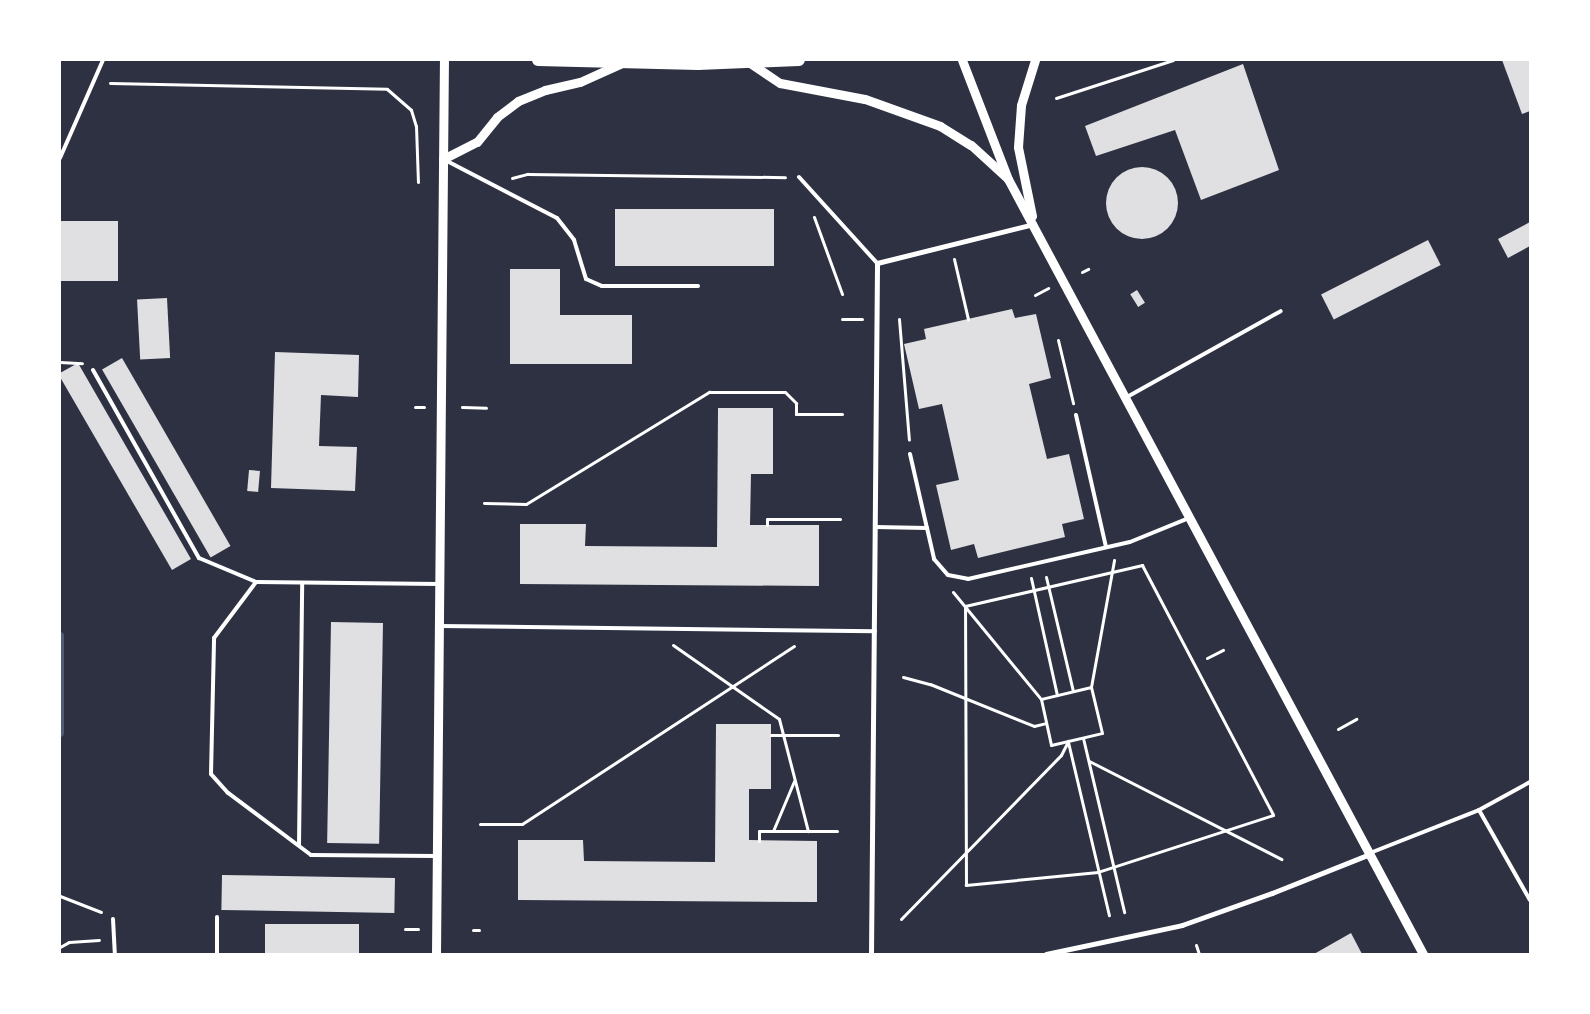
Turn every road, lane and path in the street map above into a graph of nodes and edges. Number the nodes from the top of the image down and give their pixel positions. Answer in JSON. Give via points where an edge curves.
{"nodes":[{"id":1,"x":103,"y":60,"type":"edge"},
{"id":2,"x":444,"y":60,"type":"edge"},
{"id":3,"x":538,"y":60,"type":"edge"},
{"id":4,"x":800,"y":60,"type":"edge"},
{"id":5,"x":962,"y":60,"type":"edge"},
{"id":6,"x":1035,"y":60,"type":"edge"},
{"id":7,"x":1173,"y":60,"type":"edge"},
{"id":8,"x":621,"y":63,"type":"junction"},
{"id":9,"x":750,"y":63,"type":"junction"},
{"id":10,"x":92,"y":83,"type":"junction"},
{"id":11,"x":1056,"y":98,"type":"dead end"},
{"id":12,"x":60,"y":158,"type":"edge"},
{"id":13,"x":443,"y":158,"type":"junction"},
{"id":14,"x":798,"y":177,"type":"joint"},
{"id":15,"x":1008,"y":179,"type":"junction"},
{"id":16,"x":418,"y":182,"type":"dead end"},
{"id":17,"x":490,"y":183,"type":"junction"},
{"id":18,"x":812,"y":213,"type":"dead end"},
{"id":19,"x":1034,"y":224,"type":"junction"},
{"id":20,"x":877,"y":263,"type":"junction"},
{"id":21,"x":1088,"y":269,"type":"dead end"},
{"id":22,"x":1082,"y":272,"type":"dead end"},
{"id":23,"x":958,"y":274,"type":"dead end"},
{"id":24,"x":698,"y":286,"type":"dead end"},
{"id":25,"x":1042,"y":292,"type":"dead end"},
{"id":26,"x":842,"y":294,"type":"dead end"},
{"id":27,"x":1035,"y":295,"type":"dead end"},
{"id":28,"x":1281,"y":311,"type":"dead end"},
{"id":29,"x":900,"y":319,"type":"dead end"},
{"id":30,"x":968,"y":319,"type":"dead end"},
{"id":31,"x":1058,"y":340,"type":"dead end"},
{"id":32,"x":93,"y":370,"type":"dead end"},
{"id":33,"x":1127,"y":397,"type":"junction"},
{"id":34,"x":415,"y":407,"type":"dead end"},
{"id":35,"x":425,"y":407,"type":"dead end"},
{"id":36,"x":462,"y":407,"type":"dead end"},
{"id":37,"x":486,"y":408,"type":"dead end"},
{"id":38,"x":842,"y":414,"type":"dead end"},
{"id":39,"x":1076,"y":415,"type":"joint"},
{"id":40,"x":910,"y":454,"type":"joint"},
{"id":41,"x":484,"y":503,"type":"dead end"},
{"id":42,"x":1191,"y":517,"type":"junction"},
{"id":43,"x":840,"y":519,"type":"dead end"},
{"id":44,"x":767,"y":525,"type":"dead end"},
{"id":45,"x":875,"y":527,"type":"junction"},
{"id":46,"x":927,"y":528,"type":"junction"},
{"id":47,"x":1117,"y":545,"type":"junction"},
{"id":48,"x":1106,"y":547,"type":"junction"},
{"id":49,"x":1043,"y":562,"type":"junction"},
{"id":50,"x":1028,"y":566,"type":"junction"},
{"id":51,"x":1112,"y":572,"type":"junction"},
{"id":52,"x":256,"y":582,"type":"junction"},
{"id":53,"x":302,"y":582,"type":"junction"},
{"id":54,"x":439,"y":584,"type":"junction"},
{"id":55,"x":948,"y":587,"type":"dead end"},
{"id":56,"x":1048,"y":587,"type":"junction"},
{"id":57,"x":1033,"y":590,"type":"junction"},
{"id":58,"x":965,"y":606,"type":"junction"},
{"id":59,"x":439,"y":626,"type":"junction"},
{"id":60,"x":650,"y":628,"type":"junction"},
{"id":61,"x":814,"y":630,"type":"junction"},
{"id":62,"x":874,"y":631,"type":"junction"},
{"id":63,"x":1223,"y":650,"type":"dead end"},
{"id":64,"x":1207,"y":658,"type":"dead end"},
{"id":65,"x":903,"y":678,"type":"dead end"},
{"id":66,"x":734,"y":687,"type":"junction"},
{"id":67,"x":1091,"y":687,"type":"junction"},
{"id":68,"x":1072,"y":691,"type":"junction"},
{"id":69,"x":1057,"y":695,"type":"junction"},
{"id":70,"x":965,"y":698,"type":"junction"},
{"id":71,"x":1041,"y":699,"type":"junction"},
{"id":72,"x":1356,"y":718,"type":"dead end"},
{"id":73,"x":1046,"y":723,"type":"junction"},
{"id":74,"x":1338,"y":729,"type":"dead end"},
{"id":75,"x":771,"y":735,"type":"dead end"},
{"id":76,"x":783,"y":735,"type":"junction"},
{"id":77,"x":838,"y":735,"type":"dead end"},
{"id":78,"x":1083,"y":738,"type":"junction"},
{"id":79,"x":1068,"y":741,"type":"junction"},
{"id":80,"x":1089,"y":761,"type":"junction"},
{"id":81,"x":795,"y":780,"type":"junction"},
{"id":82,"x":1530,"y":782,"type":"edge"},
{"id":83,"x":1478,"y":810,"type":"junction"},
{"id":84,"x":480,"y":824,"type":"dead end"},
{"id":85,"x":1225,"y":830,"type":"junction"},
{"id":86,"x":773,"y":831,"type":"junction"},
{"id":87,"x":808,"y":831,"type":"junction"},
{"id":88,"x":837,"y":831,"type":"dead end"},
{"id":89,"x":759,"y":841,"type":"dead end"},
{"id":90,"x":299,"y":845,"type":"junction"},
{"id":91,"x":966,"y":852,"type":"junction"},
{"id":92,"x":1370,"y":854,"type":"junction"},
{"id":93,"x":436,"y":856,"type":"junction"},
{"id":94,"x":1281,"y":859,"type":"dead end"},
{"id":95,"x":1114,"y":867,"type":"junction"},
{"id":96,"x":1098,"y":872,"type":"junction"},
{"id":97,"x":60,"y":896,"type":"edge"},
{"id":98,"x":1530,"y":900,"type":"edge"},
{"id":99,"x":99,"y":911,"type":"dead end"},
{"id":100,"x":1124,"y":912,"type":"dead end"},
{"id":101,"x":1109,"y":916,"type":"dead end"},
{"id":102,"x":218,"y":917,"type":"dead end"},
{"id":103,"x":901,"y":918,"type":"dead end"},
{"id":104,"x":113,"y":919,"type":"dead end"},
{"id":105,"x":406,"y":929,"type":"dead end"},
{"id":106,"x":418,"y":929,"type":"dead end"},
{"id":107,"x":473,"y":930,"type":"dead end"},
{"id":108,"x":479,"y":930,"type":"dead end"},
{"id":109,"x":114,"y":936,"type":"junction"},
{"id":110,"x":1196,"y":945,"type":"dead end"},
{"id":111,"x":60,"y":948,"type":"edge"},
{"id":112,"x":115,"y":954,"type":"edge"},
{"id":113,"x":217,"y":954,"type":"edge"},
{"id":114,"x":436,"y":954,"type":"edge"},
{"id":115,"x":871,"y":954,"type":"edge"},
{"id":116,"x":1046,"y":954,"type":"edge"},
{"id":117,"x":1199,"y":954,"type":"edge"},
{"id":118,"x":1424,"y":954,"type":"edge"}],
"edges":[{"from":1,"to":10,"type":"lane"},
{"from":2,"to":13,"type":"street"},
{"from":3,"to":8,"type":"main road"},
{"from":4,"to":9,"type":"main road"},
{"from":5,"to":15,"type":"street"},
{"from":6,"to":19,"type":"street","via":[[1021,105],[1018,147]]},
{"from":7,"to":11,"type":"path"},
{"from":8,"to":9,"type":"main road"},
{"from":8,"to":13,"type":"street","via":[[580,82],[545,90],[518,101],[497,117],[477,142]]},
{"from":9,"to":15,"type":"street","via":[[780,83],[865,99],[940,126],[971,145]]},
{"from":10,"to":12,"type":"lane"},
{"from":10,"to":16,"type":"path","via":[[387,89],[401,98],[414,118]]},
{"from":13,"to":17,"type":"lane"},
{"from":13,"to":54,"type":"street"},
{"from":14,"to":17,"type":"path","via":[[527,174]]},
{"from":14,"to":20,"type":"lane"},
{"from":15,"to":19,"type":"street"},
{"from":17,"to":24,"type":"lane","via":[[557,218],[574,240],[586,279],[602,286]]},
{"from":18,"to":26,"type":"path"},
{"from":19,"to":20,"type":"street"},
{"from":19,"to":33,"type":"street"},
{"from":20,"to":45,"type":"street"},
{"from":21,"to":22,"type":"path"},
{"from":23,"to":30,"type":"path"},
{"from":25,"to":27,"type":"path"},
{"from":28,"to":33,"type":"lane"},
{"from":29,"to":40,"type":"path"},
{"from":31,"to":39,"type":"path"},
{"from":32,"to":52,"type":"lane","via":[[199,558]]},
{"from":33,"to":42,"type":"street"},
{"from":34,"to":35,"type":"path"},
{"from":36,"to":37,"type":"path"},
{"from":38,"to":41,"type":"path","via":[[796,414],[796,403],[784,392],[709,392],[526,504]]},
{"from":39,"to":48,"type":"lane"},
{"from":40,"to":46,"type":"lane"},
{"from":42,"to":47,"type":"lane","via":[[1160,532]]},
{"from":42,"to":92,"type":"street"},
{"from":43,"to":44,"type":"path","via":[[767,519]]},
{"from":45,"to":46,"type":"lane"},
{"from":45,"to":62,"type":"street"},
{"from":46,"to":50,"type":"lane","via":[[934,559],[948,575],[968,580]]},
{"from":47,"to":48,"type":"lane"},
{"from":47,"to":51,"type":"path"},
{"from":48,"to":49,"type":"lane"},
{"from":49,"to":50,"type":"lane"},
{"from":49,"to":56,"type":"path"},
{"from":50,"to":57,"type":"path"},
{"from":51,"to":56,"type":"path"},
{"from":51,"to":67,"type":"path"},
{"from":51,"to":85,"type":"path","via":[[1142,565],[1273,815]]},
{"from":52,"to":53,"type":"lane"},
{"from":52,"to":90,"type":"lane","via":[[214,638],[212,774],[228,793]]},
{"from":53,"to":54,"type":"lane"},
{"from":53,"to":90,"type":"lane"},
{"from":54,"to":59,"type":"street"},
{"from":55,"to":58,"type":"path"},
{"from":56,"to":57,"type":"path"},
{"from":56,"to":68,"type":"path"},
{"from":57,"to":58,"type":"path"},
{"from":57,"to":69,"type":"path"},
{"from":58,"to":70,"type":"path"},
{"from":58,"to":71,"type":"path"},
{"from":59,"to":60,"type":"lane"},
{"from":59,"to":93,"type":"street"},
{"from":60,"to":61,"type":"lane"},
{"from":60,"to":66,"type":"path"},
{"from":61,"to":62,"type":"lane"},
{"from":61,"to":66,"type":"path"},
{"from":62,"to":115,"type":"street"},
{"from":63,"to":64,"type":"path"},
{"from":65,"to":70,"type":"path"},
{"from":66,"to":76,"type":"path","via":[[779,719]]},
{"from":66,"to":84,"type":"path","via":[[522,824]]},
{"from":67,"to":68,"type":"path"},
{"from":67,"to":78,"type":"path","via":[[1102,733]]},
{"from":68,"to":69,"type":"path"},
{"from":69,"to":71,"type":"path"},
{"from":70,"to":73,"type":"path","via":[[1034,726]]},
{"from":70,"to":91,"type":"path"},
{"from":71,"to":73,"type":"path"},
{"from":72,"to":74,"type":"path"},
{"from":73,"to":79,"type":"path","via":[[1051,745]]},
{"from":75,"to":76,"type":"path"},
{"from":76,"to":77,"type":"path"},
{"from":76,"to":81,"type":"path"},
{"from":78,"to":79,"type":"path"},
{"from":78,"to":80,"type":"path"},
{"from":79,"to":91,"type":"path","via":[[1061,755]]},
{"from":79,"to":96,"type":"path"},
{"from":80,"to":85,"type":"path"},
{"from":80,"to":95,"type":"path"},
{"from":81,"to":86,"type":"path"},
{"from":81,"to":87,"type":"path"},
{"from":82,"to":83,"type":"lane"},
{"from":83,"to":92,"type":"lane"},
{"from":83,"to":98,"type":"lane"},
{"from":85,"to":94,"type":"path"},
{"from":85,"to":95,"type":"path"},
{"from":86,"to":87,"type":"path"},
{"from":86,"to":89,"type":"path","via":[[759,831]]},
{"from":87,"to":88,"type":"path"},
{"from":90,"to":93,"type":"lane","via":[[311,855]]},
{"from":91,"to":96,"type":"path","via":[[966,885]]},
{"from":91,"to":103,"type":"path"},
{"from":92,"to":116,"type":"street","via":[[1272,894],[1182,925]]},
{"from":92,"to":118,"type":"street"},
{"from":93,"to":114,"type":"street"},
{"from":95,"to":96,"type":"path"},
{"from":95,"to":100,"type":"path"},
{"from":96,"to":101,"type":"path"},
{"from":97,"to":99,"type":"path"},
{"from":102,"to":113,"type":"lane"},
{"from":104,"to":109,"type":"lane"},
{"from":105,"to":106,"type":"path"},
{"from":107,"to":108,"type":"path"},
{"from":109,"to":111,"type":"path","via":[[90,942],[70,942]]},
{"from":109,"to":112,"type":"lane"},
{"from":110,"to":117,"type":"path"}]}
